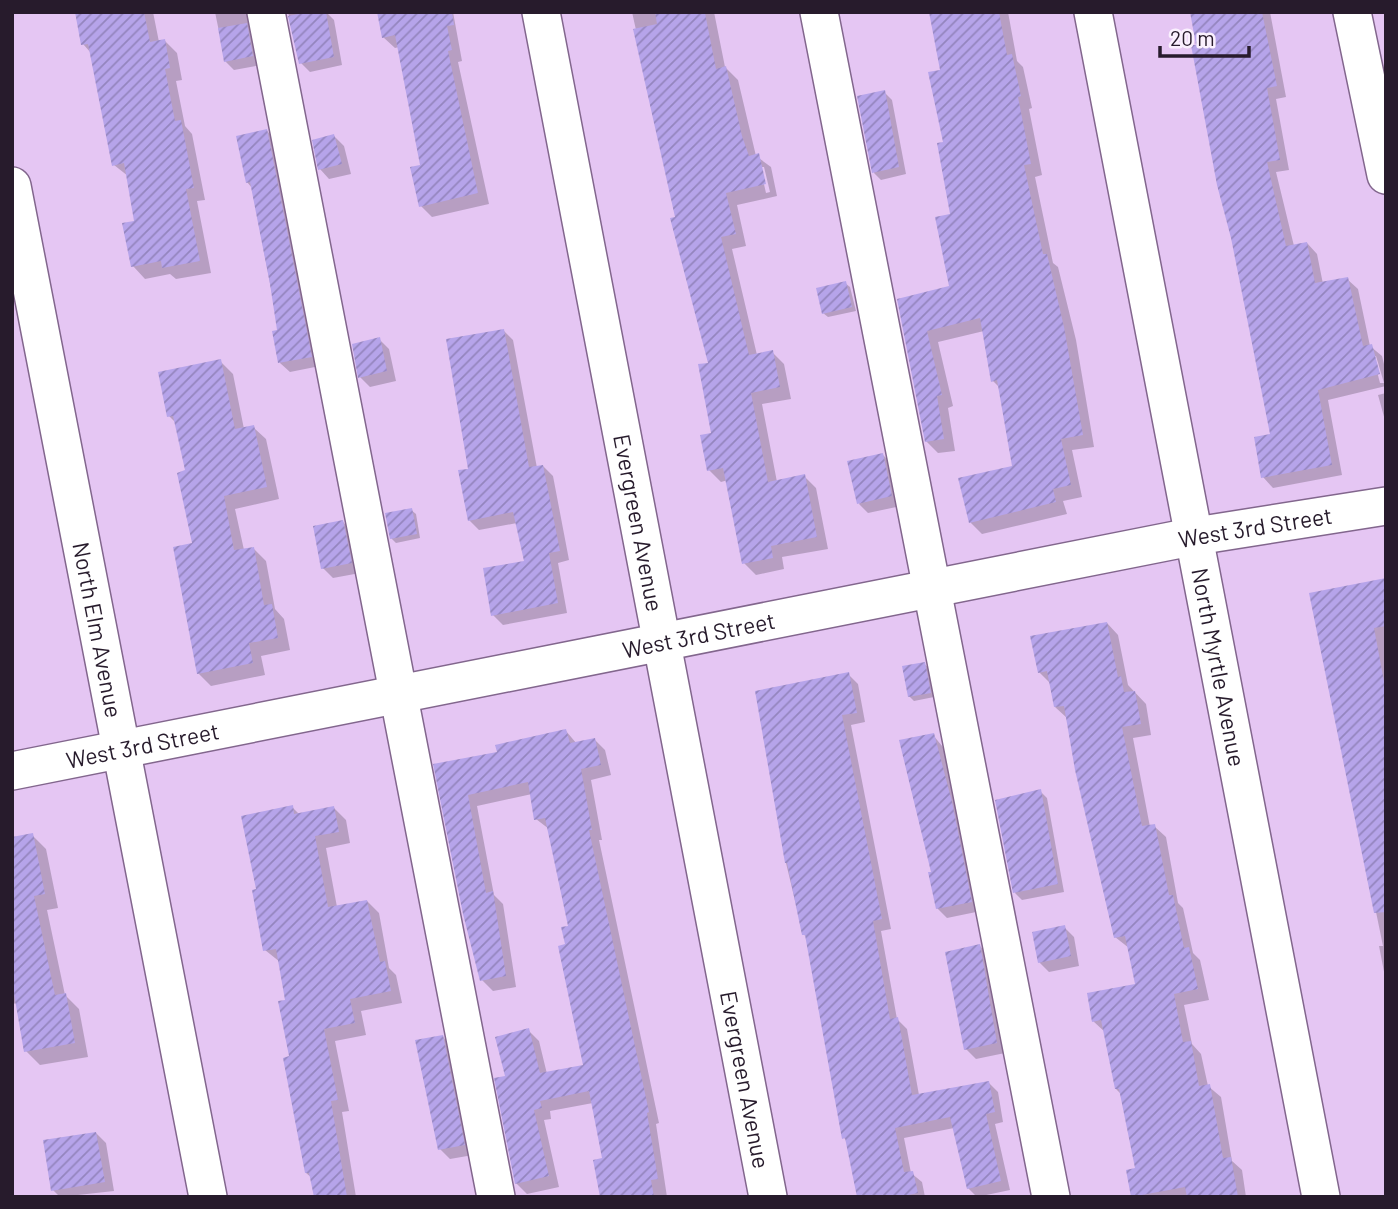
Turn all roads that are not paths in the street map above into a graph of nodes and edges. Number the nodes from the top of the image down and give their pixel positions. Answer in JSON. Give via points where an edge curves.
{"nodes":[{"id":1,"x":266,"y":12,"type":"edge"},
{"id":2,"x":541,"y":12,"type":"edge"},
{"id":3,"x":820,"y":12,"type":"edge"},
{"id":4,"x":1093,"y":12,"type":"edge"},
{"id":5,"x":1352,"y":12,"type":"edge"},
{"id":6,"x":1386,"y":175,"type":"edge"},
{"id":7,"x":12,"y":186,"type":"edge"},
{"id":8,"x":1386,"y":506,"type":"edge"},
{"id":9,"x":1196,"y":536,"type":"junction"},
{"id":10,"x":933,"y":589,"type":"junction"},
{"id":11,"x":664,"y":642,"type":"junction"},
{"id":12,"x":400,"y":695,"type":"junction"},
{"id":13,"x":121,"y":750,"type":"junction"},
{"id":14,"x":12,"y":771,"type":"edge"},
{"id":15,"x":208,"y":1197,"type":"edge"},
{"id":16,"x":496,"y":1197,"type":"edge"},
{"id":17,"x":768,"y":1197,"type":"edge"},
{"id":18,"x":1051,"y":1197,"type":"edge"},
{"id":19,"x":1321,"y":1197,"type":"edge"}],
"edges":[{"from":1,"to":12,"type":"street"},
{"from":2,"to":11,"type":"street","name":"Evergreen Avenue"},
{"from":3,"to":10,"type":"street"},
{"from":4,"to":9,"type":"street","name":"North Myrtle Avenue"},
{"from":5,"to":6,"type":"street"},
{"from":7,"to":13,"type":"street","name":"North Elm Avenue"},
{"from":8,"to":9,"type":"street","name":"West 3rd Street"},
{"from":9,"to":10,"type":"street","name":"West 3rd Street"},
{"from":9,"to":19,"type":"street","name":"North Myrtle Avenue"},
{"from":10,"to":11,"type":"street","name":"West 3rd Street"},
{"from":10,"to":18,"type":"street"},
{"from":11,"to":12,"type":"street","name":"West 3rd Street"},
{"from":11,"to":17,"type":"street","name":"Evergreen Avenue"},
{"from":12,"to":13,"type":"street","name":"West 3rd Street"},
{"from":12,"to":16,"type":"street"},
{"from":13,"to":14,"type":"street","name":"West 3rd Street"},
{"from":13,"to":15,"type":"street","name":"North Elm Avenue"}]}
